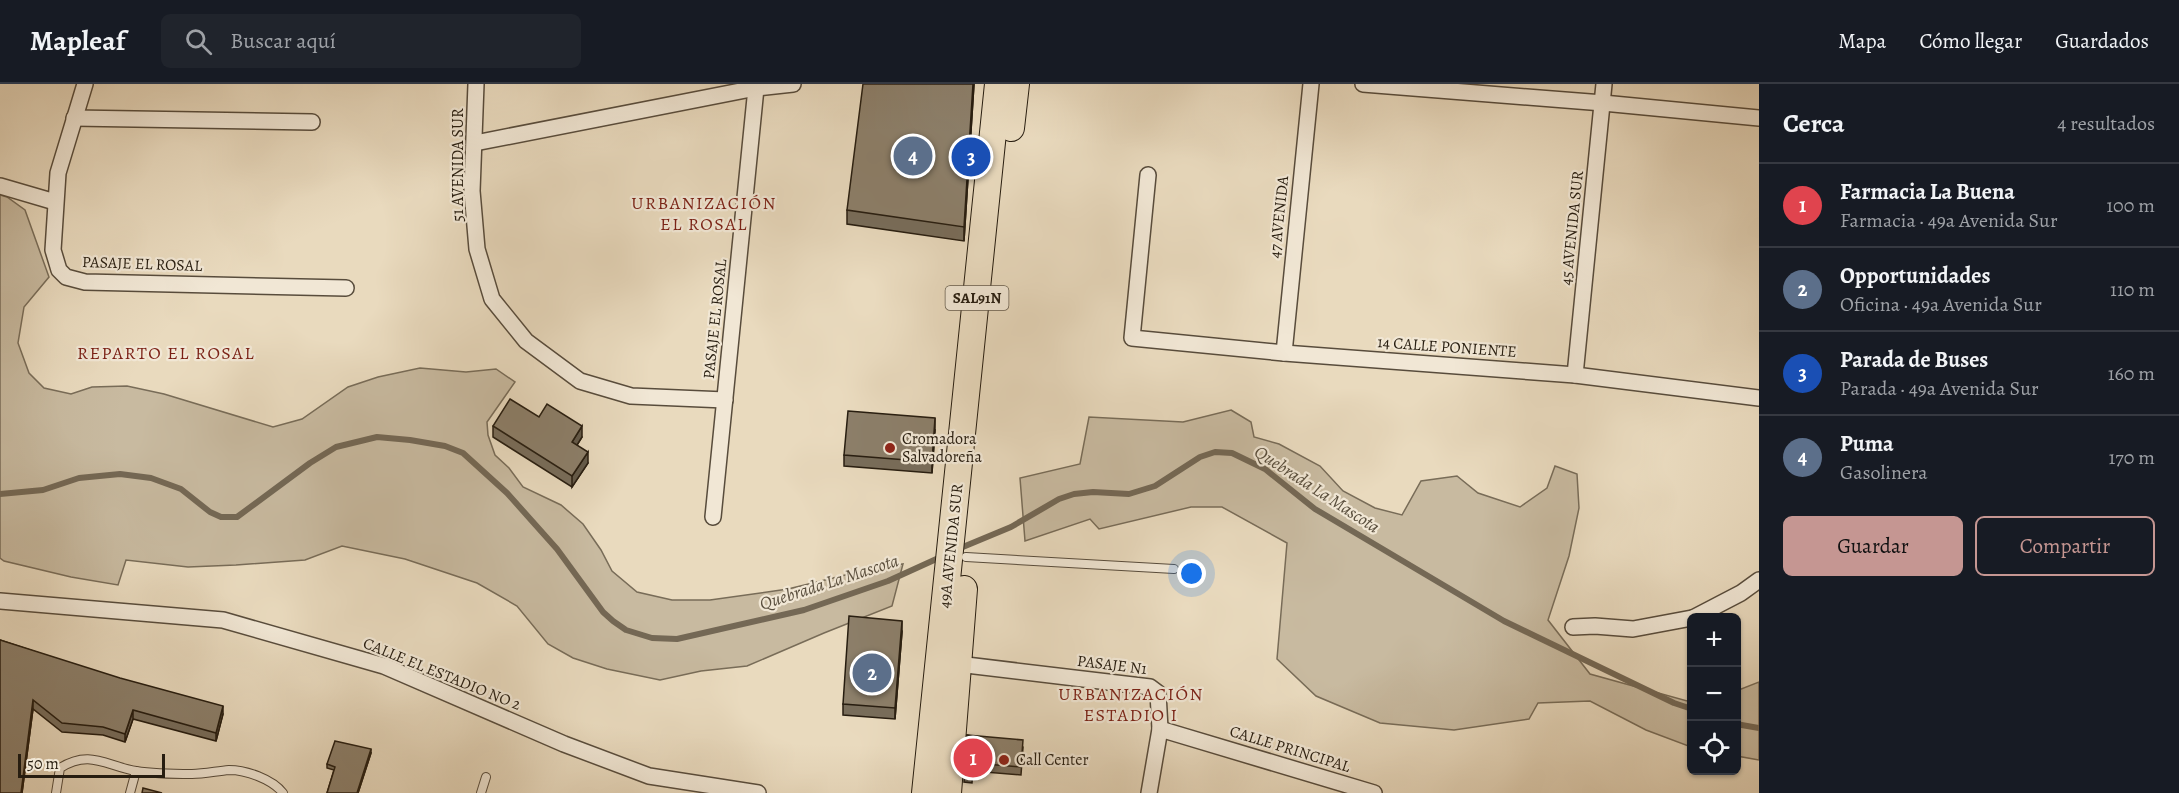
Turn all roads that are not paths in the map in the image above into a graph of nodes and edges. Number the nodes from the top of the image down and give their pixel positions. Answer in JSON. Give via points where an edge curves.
{"nodes":[{"id":1,"x":85,"y":84,"type":"edge"},
{"id":2,"x":476,"y":84,"type":"edge"},
{"id":3,"x":793,"y":84,"type":"edge"},
{"id":4,"x":998,"y":84,"type":"edge"},
{"id":5,"x":1016,"y":84,"type":"edge"},
{"id":6,"x":1311,"y":84,"type":"edge"},
{"id":7,"x":1363,"y":84,"type":"edge"},
{"id":8,"x":1604,"y":84,"type":"edge"},
{"id":9,"x":756,"y":88,"type":"junction"},
{"id":10,"x":1603,"y":103,"type":"junction"},
{"id":11,"x":1759,"y":117,"type":"edge"},
{"id":12,"x":74,"y":118,"type":"junction"},
{"id":13,"x":312,"y":122,"type":"dead end"},
{"id":14,"x":475,"y":142,"type":"junction"},
{"id":15,"x":1148,"y":175,"type":"dead end"},
{"id":16,"x":0,"y":186,"type":"edge"},
{"id":17,"x":55,"y":202,"type":"junction"},
{"id":18,"x":346,"y":288,"type":"dead end"},
{"id":19,"x":1284,"y":353,"type":"junction"},
{"id":20,"x":1575,"y":375,"type":"junction"},
{"id":21,"x":1759,"y":398,"type":"edge"},
{"id":22,"x":725,"y":400,"type":"junction"},
{"id":23,"x":963,"y":508,"type":"junction"},
{"id":24,"x":713,"y":517,"type":"dead end"},
{"id":25,"x":960,"y":559,"type":"junction"},
{"id":26,"x":1174,"y":569,"type":"dead end"},
{"id":27,"x":1759,"y":580,"type":"edge"},
{"id":28,"x":0,"y":601,"type":"edge"},
{"id":29,"x":1702,"y":613,"type":"edge"},
{"id":30,"x":1687,"y":619,"type":"edge"},
{"id":31,"x":1573,"y":627,"type":"dead end"},
{"id":32,"x":958,"y":664,"type":"junction"},
{"id":33,"x":1160,"y":729,"type":"junction"},
{"id":34,"x":136,"y":771,"type":"junction"},
{"id":35,"x":486,"y":777,"type":"dead end"},
{"id":36,"x":56,"y":793,"type":"edge"},
{"id":37,"x":130,"y":793,"type":"edge"},
{"id":38,"x":283,"y":793,"type":"edge"},
{"id":39,"x":481,"y":793,"type":"edge"},
{"id":40,"x":758,"y":793,"type":"edge"},
{"id":41,"x":925,"y":793,"type":"edge"},
{"id":42,"x":948,"y":793,"type":"edge"},
{"id":43,"x":1149,"y":793,"type":"edge"},
{"id":44,"x":1374,"y":793,"type":"edge"}],
"edges":[{"from":1,"to":12,"type":"street","name":"PASAJE EL ROSAL"},
{"from":2,"to":14,"type":"street","name":"51 AVENIDA SUR"},
{"from":3,"to":9,"type":"street"},
{"from":4,"to":23,"type":"main road","name":"49A AVENIDA SUR","number":"SAL91N"},
{"from":5,"to":23,"type":"main road","name":"49A AVENIDA SUR","number":"SAL91N"},
{"from":6,"to":19,"type":"street","name":"47 AVENIDA"},
{"from":7,"to":10,"type":"street"},
{"from":8,"to":10,"type":"street","name":"45 AVENIDA SUR"},
{"from":9,"to":14,"type":"street"},
{"from":9,"to":22,"type":"street","name":"PASAJE EL ROSAL"},
{"from":10,"to":11,"type":"street"},
{"from":10,"to":20,"type":"street","name":"45 AVENIDA SUR"},
{"from":12,"to":13,"type":"street"},
{"from":12,"to":17,"type":"street","name":"PASAJE EL ROSAL","via":[[60,160]]},
{"from":14,"to":22,"type":"street","name":"51 AVENIDA SUR","via":[[472,191],[477,249],[492,299],[526,341],[580,381],[631,396]]},
{"from":15,"to":19,"type":"street","name":"14 CALLE PONIENTE","via":[[1132,338]]},
{"from":16,"to":17,"type":"street"},
{"from":17,"to":18,"type":"street","name":"PASAJE EL ROSAL","via":[[55,261],[58,270],[74,280]]},
{"from":19,"to":20,"type":"street","name":"14 CALLE PONIENTE"},
{"from":20,"to":21,"type":"street","name":"14 CALLE PONIENTE"},
{"from":22,"to":24,"type":"street","name":"PASAJE EL ROSAL"},
{"from":23,"to":25,"type":"main road","name":"49A AVENIDA SUR","number":"SAL91N"},
{"from":25,"to":26,"type":"lane"},
{"from":25,"to":32,"type":"main road","name":"49A AVENIDA SUR","number":"SAL91N"},
{"from":25,"to":41,"type":"main road","name":"49A AVENIDA SUR","number":"SAL91N"},
{"from":27,"to":29,"type":"street"},
{"from":28,"to":40,"type":"street","name":"CALLE EL ESTADIO NO 2","via":[[223,620],[384,666],[564,744],[649,776]]},
{"from":30,"to":31,"type":"street","via":[[1634,629]]},
{"from":32,"to":33,"type":"street","name":"PASAJE N1","via":[[1150,687],[1158,693]]},
{"from":32,"to":42,"type":"main road","name":"49A AVENIDA SUR","number":"SAL91N"},
{"from":33,"to":43,"type":"street","name":"PASAJE N1"},
{"from":33,"to":44,"type":"street","name":"CALLE PRINCIPAL"},
{"from":34,"to":36,"type":"lane","via":[[85,758],[72,761],[60,768]]},
{"from":34,"to":37,"type":"lane"},
{"from":34,"to":38,"type":"lane","via":[[177,774],[231,770],[277,785]]},
{"from":35,"to":39,"type":"lane"}]}
